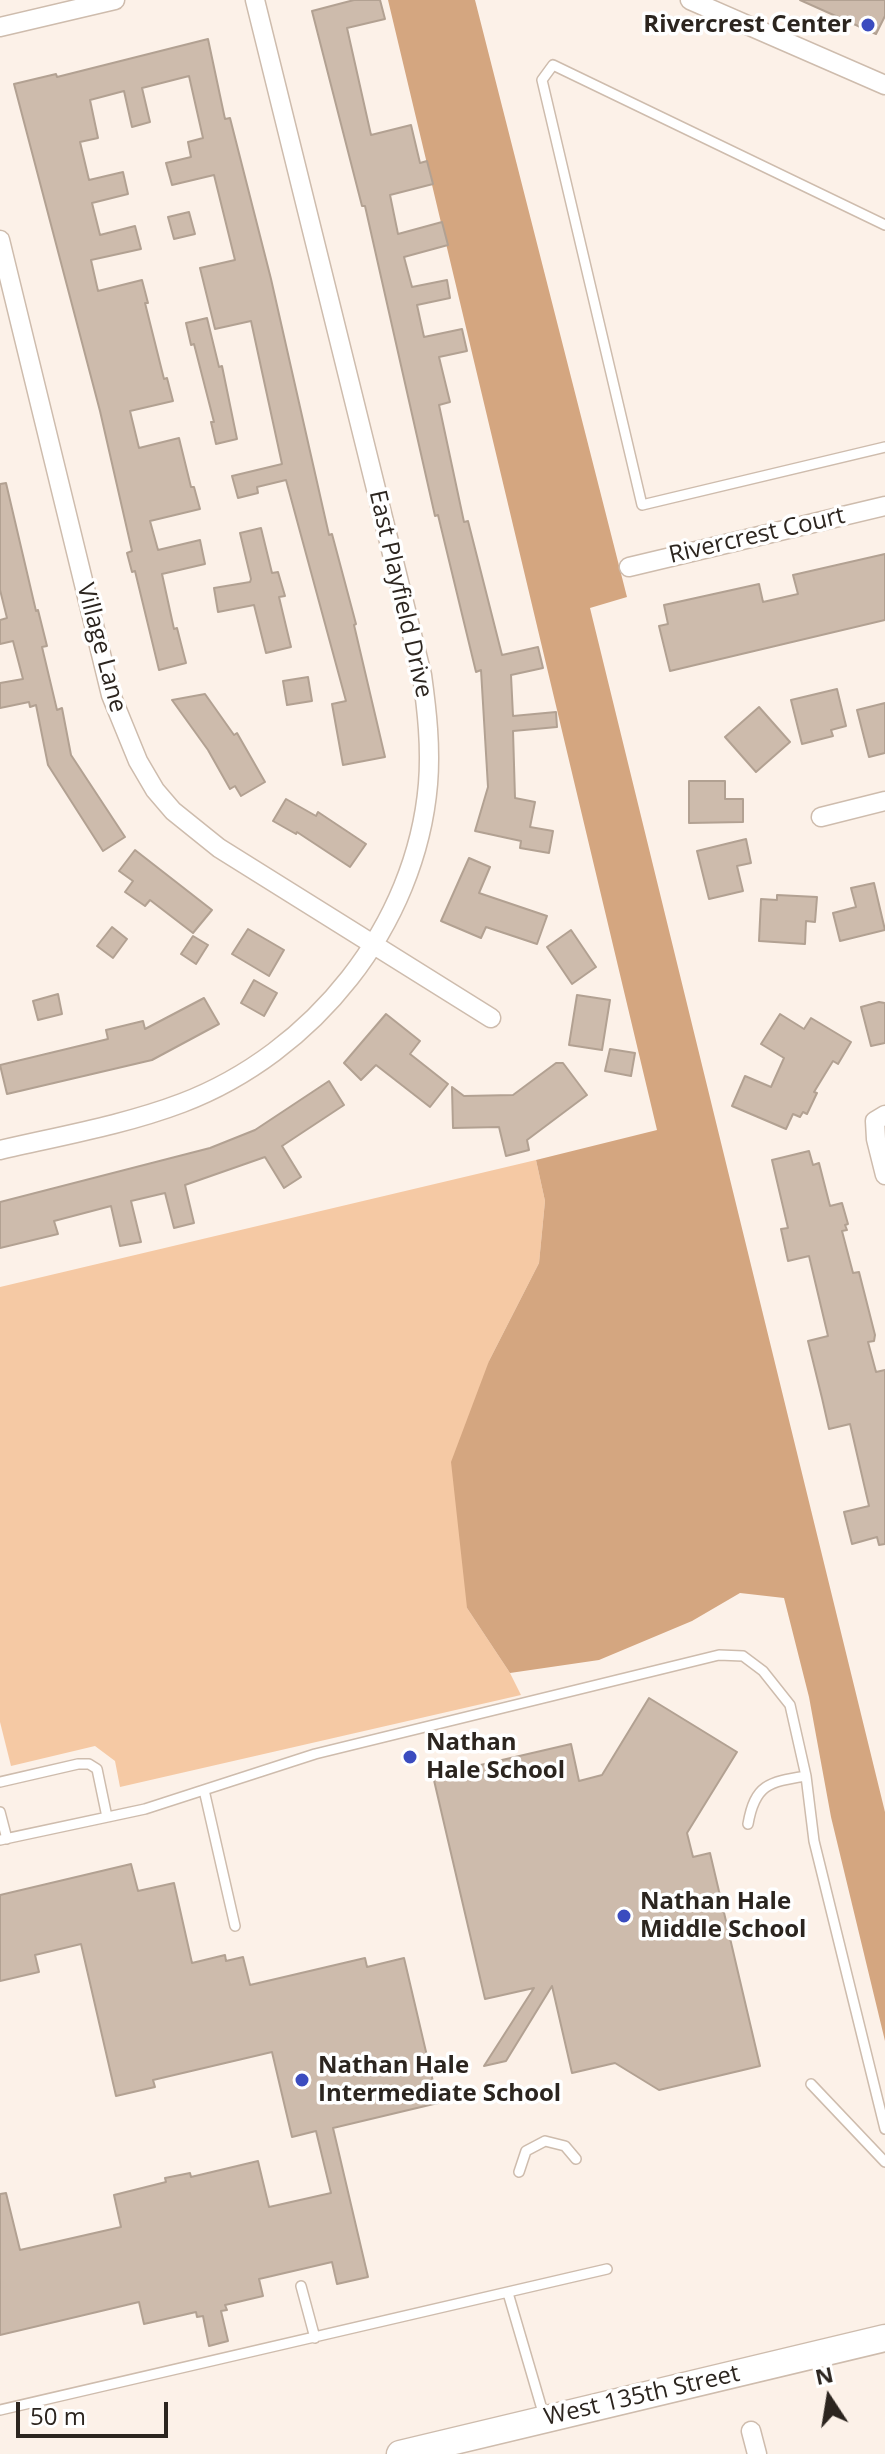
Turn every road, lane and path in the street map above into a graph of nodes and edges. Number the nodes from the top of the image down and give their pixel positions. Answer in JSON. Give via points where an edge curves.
{"nodes":[{"id":1,"x":115,"y":0,"type":"edge"},
{"id":2,"x":255,"y":0,"type":"edge"},
{"id":3,"x":690,"y":0,"type":"edge"},
{"id":4,"x":0,"y":27,"type":"edge"},
{"id":5,"x":885,"y":85,"type":"edge"},
{"id":6,"x":883,"y":222,"type":"edge"},
{"id":7,"x":0,"y":240,"type":"edge"},
{"id":8,"x":885,"y":447,"type":"edge"},
{"id":9,"x":885,"y":506,"type":"edge"},
{"id":10,"x":629,"y":567,"type":"dead end"},
{"id":11,"x":885,"y":801,"type":"edge"},
{"id":12,"x":821,"y":817,"type":"dead end"},
{"id":13,"x":372,"y":944,"type":"junction"},
{"id":14,"x":491,"y":1018,"type":"dead end"},
{"id":15,"x":880,"y":1118,"type":"edge"},
{"id":16,"x":0,"y":1150,"type":"edge"},
{"id":17,"x":885,"y":1175,"type":"edge"},
{"id":18,"x":806,"y":1776,"type":"junction"},
{"id":19,"x":0,"y":1782,"type":"edge"},
{"id":20,"x":204,"y":1790,"type":"junction"},
{"id":21,"x":0,"y":1812,"type":"edge"},
{"id":22,"x":107,"y":1817,"type":"junction"},
{"id":23,"x":748,"y":1824,"type":"dead end"},
{"id":24,"x":3,"y":1840,"type":"edge"},
{"id":25,"x":235,"y":1926,"type":"dead end"},
{"id":26,"x":811,"y":2084,"type":"dead end"},
{"id":27,"x":885,"y":2129,"type":"edge"},
{"id":28,"x":576,"y":2159,"type":"dead end"},
{"id":29,"x":885,"y":2162,"type":"edge"},
{"id":30,"x":519,"y":2172,"type":"dead end"},
{"id":31,"x":607,"y":2269,"type":"dead end"},
{"id":32,"x":301,"y":2286,"type":"dead end"},
{"id":33,"x":508,"y":2293,"type":"junction"},
{"id":34,"x":315,"y":2338,"type":"junction"},
{"id":35,"x":885,"y":2338,"type":"edge"},
{"id":36,"x":0,"y":2410,"type":"edge"},
{"id":37,"x":545,"y":2419,"type":"junction"},
{"id":38,"x":751,"y":2431,"type":"dead end"},
{"id":39,"x":400,"y":2454,"type":"edge"},
{"id":40,"x":757,"y":2454,"type":"edge"}],
"edges":[{"from":1,"to":4,"type":"street"},
{"from":2,"to":13,"type":"street","name":"East Playfield Drive","via":[[426,701],[428,785],[421,824],[401,888]]},
{"from":3,"to":5,"type":"street"},
{"from":6,"to":8,"type":"lane","via":[[553,65],[542,80],[642,505]]},
{"from":7,"to":13,"type":"street","name":"Village Lane","via":[[111,695],[138,761],[173,811],[219,848]]},
{"from":9,"to":10,"type":"street","name":"Rivercrest Court"},
{"from":11,"to":12,"type":"street"},
{"from":13,"to":14,"type":"street","name":"Village Lane"},
{"from":13,"to":16,"type":"street","name":"East Playfield Drive","via":[[338,995],[265,1059],[182,1103]]},
{"from":15,"to":17,"type":"street","via":[[876,1139]]},
{"from":18,"to":20,"type":"lane","via":[[790,1705],[774,1682],[743,1656],[719,1655],[315,1754]]},
{"from":18,"to":23,"type":"lane","via":[[773,1781],[760,1790],[751,1803]]},
{"from":18,"to":27,"type":"lane","via":[[814,1841]]},
{"from":19,"to":22,"type":"lane","via":[[89,1764],[97,1769]]},
{"from":20,"to":22,"type":"lane"},
{"from":20,"to":25,"type":"lane"},
{"from":21,"to":24,"type":"lane"},
{"from":22,"to":24,"type":"lane"},
{"from":26,"to":29,"type":"lane"},
{"from":28,"to":30,"type":"lane","via":[[565,2146],[545,2141],[526,2151]]},
{"from":31,"to":33,"type":"lane"},
{"from":32,"to":34,"type":"lane"},
{"from":33,"to":34,"type":"lane"},
{"from":33,"to":37,"type":"lane"},
{"from":34,"to":36,"type":"lane"},
{"from":35,"to":37,"type":"street","name":"West 135th Street"},
{"from":37,"to":39,"type":"street","name":"West 135th Street"},
{"from":38,"to":40,"type":"street"}]}
